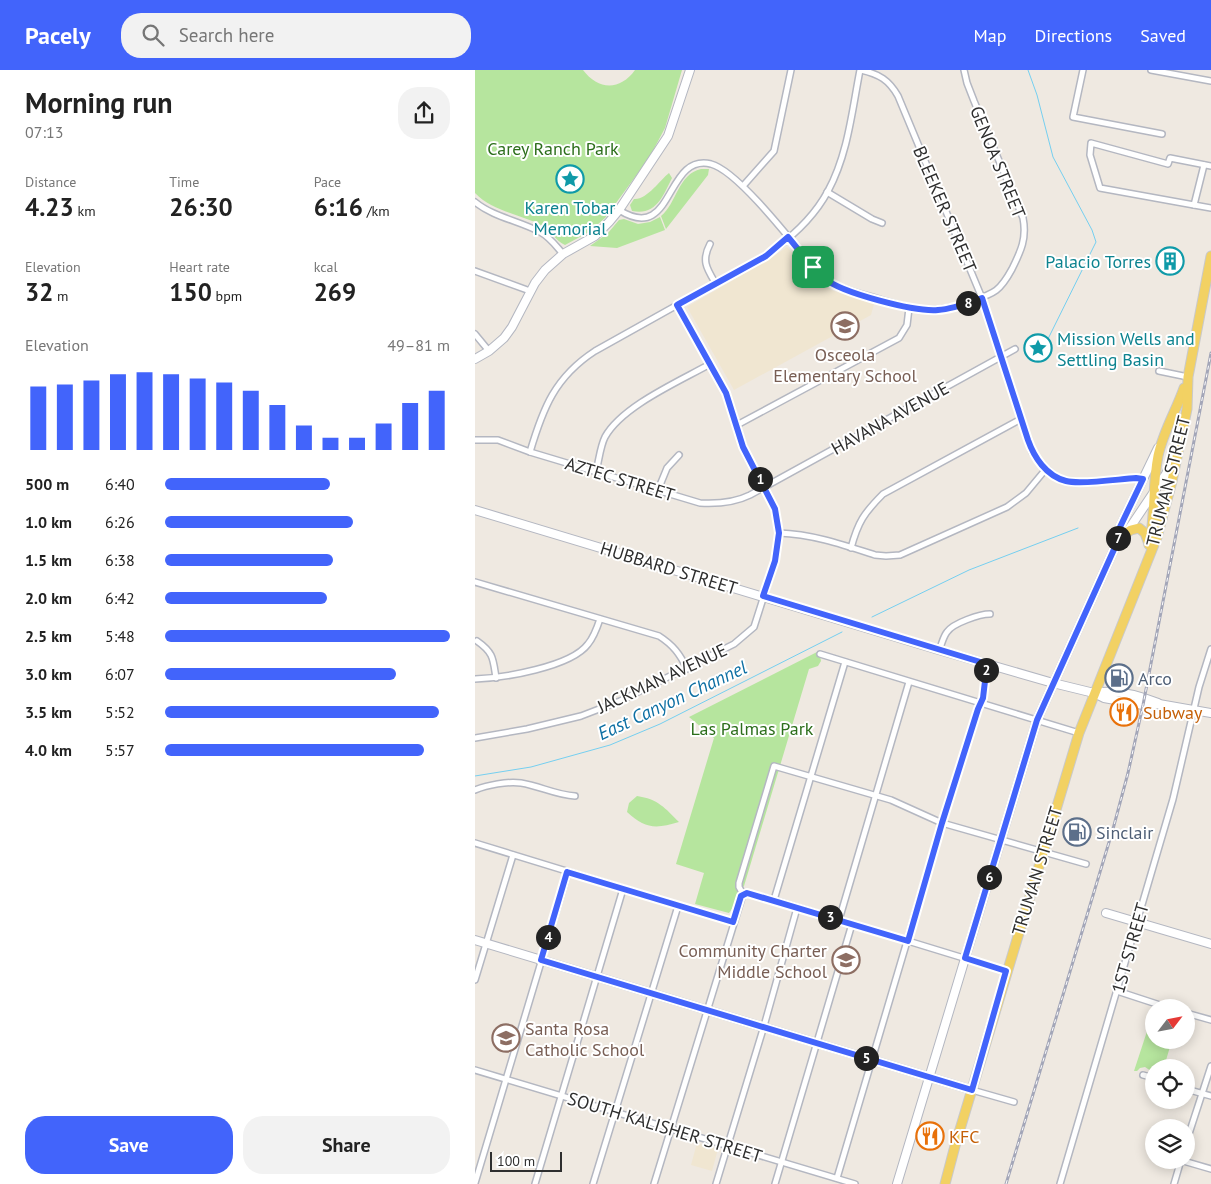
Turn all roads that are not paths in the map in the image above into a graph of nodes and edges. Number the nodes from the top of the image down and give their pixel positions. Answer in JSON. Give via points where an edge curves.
{"nodes":[{"id":1,"x":689,"y":70,"type":"edge"},
{"id":2,"x":791,"y":70,"type":"edge"},
{"id":3,"x":861,"y":70,"type":"edge"},
{"id":4,"x":964,"y":70,"type":"edge"},
{"id":5,"x":1083,"y":70,"type":"edge"},
{"id":6,"x":1151,"y":70,"type":"edge"},
{"id":7,"x":1211,"y":81,"type":"edge"},
{"id":8,"x":1162,"y":134,"type":"dead end"},
{"id":9,"x":1204,"y":165,"type":"junction"},
{"id":10,"x":1211,"y":166,"type":"edge"},
{"id":11,"x":743,"y":186,"type":"junction"},
{"id":12,"x":827,"y":192,"type":"junction"},
{"id":13,"x":475,"y":202,"type":"edge"},
{"id":14,"x":1194,"y":204,"type":"junction"},
{"id":15,"x":1211,"y":208,"type":"edge"},
{"id":16,"x":619,"y":210,"type":"junction"},
{"id":17,"x":882,"y":223,"type":"dead end"},
{"id":18,"x":788,"y":237,"type":"junction"},
{"id":19,"x":710,"y":244,"type":"dead end"},
{"id":20,"x":563,"y":254,"type":"junction"},
{"id":21,"x":1211,"y":256,"type":"edge"},
{"id":22,"x":475,"y":271,"type":"edge"},
{"id":23,"x":716,"y":284,"type":"junction"},
{"id":24,"x":530,"y":292,"type":"junction"},
{"id":25,"x":982,"y":298,"type":"junction"},
{"id":26,"x":677,"y":305,"type":"junction"},
{"id":27,"x":909,"y":308,"type":"junction"},
{"id":28,"x":475,"y":334,"type":"edge"},
{"id":29,"x":1015,"y":349,"type":"dead end"},
{"id":30,"x":489,"y":351,"type":"junction"},
{"id":31,"x":1002,"y":356,"type":"junction"},
{"id":32,"x":475,"y":359,"type":"edge"},
{"id":33,"x":710,"y":364,"type":"junction"},
{"id":34,"x":1159,"y":371,"type":"dead end"},
{"id":35,"x":1188,"y":377,"type":"junction"},
{"id":36,"x":1187,"y":396,"type":"junction"},
{"id":37,"x":1021,"y":419,"type":"junction"},
{"id":38,"x":737,"y":425,"type":"junction"},
{"id":39,"x":1163,"y":437,"type":"junction"},
{"id":40,"x":475,"y":440,"type":"edge"},
{"id":41,"x":530,"y":452,"type":"junction"},
{"id":42,"x":679,"y":455,"type":"dead end"},
{"id":43,"x":1046,"y":469,"type":"junction"},
{"id":44,"x":596,"y":471,"type":"junction"},
{"id":45,"x":1143,"y":479,"type":"junction"},
{"id":46,"x":765,"y":487,"type":"junction"},
{"id":47,"x":658,"y":490,"type":"junction"},
{"id":48,"x":1154,"y":492,"type":"junction"},
{"id":49,"x":475,"y":510,"type":"edge"},
{"id":50,"x":779,"y":533,"type":"junction"},
{"id":51,"x":1125,"y":534,"type":"junction"},
{"id":52,"x":1116,"y":545,"type":"junction"},
{"id":53,"x":1149,"y":546,"type":"junction"},
{"id":54,"x":851,"y":548,"type":"junction"},
{"id":55,"x":1146,"y":564,"type":"junction"},
{"id":56,"x":475,"y":582,"type":"edge"},
{"id":57,"x":763,"y":596,"type":"junction"},
{"id":58,"x":990,"y":614,"type":"dead end"},
{"id":59,"x":600,"y":620,"type":"junction"},
{"id":60,"x":477,"y":641,"type":"dead end"},
{"id":61,"x":1211,"y":649,"type":"edge"},
{"id":62,"x":939,"y":650,"type":"junction"},
{"id":63,"x":820,"y":654,"type":"dead end"},
{"id":64,"x":845,"y":662,"type":"junction"},
{"id":65,"x":987,"y":664,"type":"junction"},
{"id":66,"x":687,"y":669,"type":"junction"},
{"id":67,"x":496,"y":678,"type":"junction"},
{"id":68,"x":475,"y":679,"type":"edge"},
{"id":69,"x":909,"y":682,"type":"junction"},
{"id":70,"x":1053,"y":683,"type":"junction"},
{"id":71,"x":1094,"y":692,"type":"junction"},
{"id":72,"x":981,"y":703,"type":"junction"},
{"id":73,"x":1194,"y":710,"type":"junction"},
{"id":74,"x":1211,"y":713,"type":"edge"},
{"id":75,"x":1037,"y":720,"type":"junction"},
{"id":76,"x":1079,"y":733,"type":"junction"},
{"id":77,"x":475,"y":738,"type":"edge"},
{"id":78,"x":811,"y":776,"type":"junction"},
{"id":79,"x":475,"y":790,"type":"edge"},
{"id":80,"x":575,"y":796,"type":"dead end"},
{"id":81,"x":874,"y":796,"type":"junction"},
{"id":82,"x":942,"y":823,"type":"junction"},
{"id":83,"x":1001,"y":839,"type":"junction"},
{"id":84,"x":475,"y":843,"type":"edge"},
{"id":85,"x":1042,"y":851,"type":"junction"},
{"id":86,"x":513,"y":855,"type":"junction"},
{"id":87,"x":1086,"y":864,"type":"dead end"},
{"id":88,"x":567,"y":872,"type":"junction"},
{"id":89,"x":623,"y":889,"type":"junction"},
{"id":90,"x":743,"y":894,"type":"junction"},
{"id":91,"x":774,"y":900,"type":"junction"},
{"id":92,"x":678,"y":906,"type":"junction"},
{"id":93,"x":797,"y":908,"type":"junction"},
{"id":94,"x":1106,"y":913,"type":"dead end"},
{"id":95,"x":839,"y":920,"type":"junction"},
{"id":96,"x":1138,"y":921,"type":"junction"},
{"id":97,"x":733,"y":922,"type":"junction"},
{"id":98,"x":852,"y":924,"type":"junction"},
{"id":99,"x":475,"y":940,"type":"edge"},
{"id":100,"x":908,"y":941,"type":"junction"},
{"id":101,"x":486,"y":943,"type":"junction"},
{"id":102,"x":1211,"y":944,"type":"edge"},
{"id":103,"x":965,"y":958,"type":"junction"},
{"id":104,"x":541,"y":960,"type":"junction"},
{"id":105,"x":1006,"y":971,"type":"junction"},
{"id":106,"x":597,"y":976,"type":"junction"},
{"id":107,"x":475,"y":980,"type":"edge"},
{"id":108,"x":1117,"y":991,"type":"junction"},
{"id":109,"x":652,"y":993,"type":"junction"},
{"id":110,"x":1145,"y":1000,"type":"edge"},
{"id":111,"x":707,"y":1009,"type":"junction"},
{"id":112,"x":1195,"y":1016,"type":"edge"},
{"id":113,"x":1211,"y":1020,"type":"edge"},
{"id":114,"x":764,"y":1026,"type":"junction"},
{"id":115,"x":817,"y":1042,"type":"junction"},
{"id":116,"x":872,"y":1060,"type":"junction"},
{"id":117,"x":1211,"y":1066,"type":"edge"},
{"id":118,"x":475,"y":1070,"type":"edge"},
{"id":119,"x":929,"y":1077,"type":"junction"},
{"id":120,"x":506,"y":1079,"type":"junction"},
{"id":121,"x":972,"y":1090,"type":"junction"},
{"id":122,"x":1195,"y":1091,"type":"edge"},
{"id":123,"x":1203,"y":1094,"type":"junction"},
{"id":124,"x":561,"y":1096,"type":"junction"},
{"id":125,"x":1211,"y":1096,"type":"edge"},
{"id":126,"x":1014,"y":1102,"type":"dead end"},
{"id":127,"x":615,"y":1112,"type":"junction"},
{"id":128,"x":1194,"y":1119,"type":"edge"},
{"id":129,"x":671,"y":1129,"type":"junction"},
{"id":130,"x":728,"y":1146,"type":"junction"},
{"id":131,"x":781,"y":1162,"type":"junction"},
{"id":132,"x":1195,"y":1165,"type":"edge"},
{"id":133,"x":1178,"y":1169,"type":"edge"},
{"id":134,"x":1211,"y":1170,"type":"edge"},
{"id":135,"x":837,"y":1178,"type":"junction"},
{"id":136,"x":475,"y":1183,"type":"edge"},
{"id":137,"x":535,"y":1184,"type":"edge"},
{"id":138,"x":593,"y":1184,"type":"edge"},
{"id":139,"x":655,"y":1184,"type":"edge"},
{"id":140,"x":716,"y":1184,"type":"edge"},
{"id":141,"x":775,"y":1184,"type":"edge"},
{"id":142,"x":855,"y":1184,"type":"edge"},
{"id":143,"x":897,"y":1184,"type":"edge"},
{"id":144,"x":945,"y":1184,"type":"edge"},
{"id":145,"x":1060,"y":1184,"type":"edge"},
{"id":146,"x":1174,"y":1184,"type":"edge"}],
"edges":[{"from":1,"to":16,"type":"main road","via":[[668,136]]},
{"from":2,"to":11,"type":"street","via":[[774,151]]},
{"from":3,"to":12,"type":"street","via":[[845,148]]},
{"from":3,"to":25,"type":"street","name":"BLEEKER STREET","via":[[883,78],[898,96]]},
{"from":4,"to":25,"type":"street","name":"GENOA STREET","via":[[1025,228],[1022,249],[1005,281],[995,292]]},
{"from":5,"to":8,"type":"street","via":[[1073,117]]},
{"from":6,"to":7,"type":"street"},
{"from":9,"to":10,"type":"street"},
{"from":9,"to":14,"type":"street"},
{"from":9,"to":14,"type":"street","via":[[1170,158],[1168,164],[1146,160],[1145,157],[1091,143],[1090,155],[1100,188]]},
{"from":11,"to":16,"type":"street","name":"GENOA STREET","via":[[724,170],[712,164],[701,164],[683,172],[667,201],[656,213],[635,218]]},
{"from":11,"to":18,"type":"street","name":"GENOA STREET"},
{"from":12,"to":17,"type":"street"},
{"from":12,"to":18,"type":"street","via":[[803,225]]},
{"from":13,"to":20,"type":"street","via":[[541,232]]},
{"from":14,"to":15,"type":"street"},
{"from":16,"to":20,"type":"main road","via":[[595,236]]},
{"from":18,"to":23,"type":"street","via":[[766,256]]},
{"from":18,"to":27,"type":"street","name":"GENOA STREET","via":[[813,267],[835,285]]},
{"from":19,"to":23,"type":"street","via":[[705,262]]},
{"from":20,"to":24,"type":"main road","via":[[545,270]]},
{"from":21,"to":35,"type":"main road"},
{"from":22,"to":24,"type":"street"},
{"from":23,"to":26,"type":"street"},
{"from":24,"to":30,"type":"main road","via":[[512,327]]},
{"from":25,"to":27,"type":"street","name":"GENOA STREET","via":[[949,309]]},
{"from":25,"to":31,"type":"street","name":"BLEEKER STREET"},
{"from":26,"to":33,"type":"street","name":"JACKMAN AVENUE"},
{"from":26,"to":41,"type":"street","via":[[575,365],[542,414]]},
{"from":27,"to":38,"type":"street","via":[[907,325],[899,338]]},
{"from":28,"to":30,"type":"street"},
{"from":29,"to":31,"type":"street","name":"HAVANA AVENUE"},
{"from":30,"to":32,"type":"main road"},
{"from":31,"to":37,"type":"street","name":"BLEEKER STREET"},
{"from":31,"to":46,"type":"street","name":"HAVANA AVENUE"},
{"from":33,"to":38,"type":"street","name":"JACKMAN AVENUE","via":[[726,393]]},
{"from":33,"to":44,"type":"street","via":[[630,410],[619,420],[605,438]]},
{"from":34,"to":35,"type":"street"},
{"from":35,"to":36,"type":"main road","name":"TRUMAN STREET"},
{"from":35,"to":39,"type":"main road","name":"TRUMAN STREET"},
{"from":36,"to":48,"type":"main road","via":[[1172,459]]},
{"from":36,"to":55,"type":"main road","name":"TRUMAN STREET","via":[[1172,481]]},
{"from":37,"to":43,"type":"street","name":"BLEEKER STREET","via":[[1033,452]]},
{"from":37,"to":54,"type":"street","via":[[883,494],[857,527]]},
{"from":38,"to":46,"type":"street","name":"JACKMAN AVENUE","via":[[746,454]]},
{"from":39,"to":45,"type":"main road"},
{"from":39,"to":48,"type":"main road","name":"TRUMAN STREET"},
{"from":40,"to":41,"type":"street","name":"AZTEC STREET","via":[[498,440]]},
{"from":41,"to":44,"type":"street","name":"AZTEC STREET"},
{"from":42,"to":47,"type":"street","via":[[667,468]]},
{"from":43,"to":45,"type":"street","name":"BLEEKER STREET","via":[[1065,481]]},
{"from":43,"to":54,"type":"street","via":[[1026,494],[1007,507],[900,555],[886,556]]},
{"from":44,"to":47,"type":"street","name":"AZTEC STREET"},
{"from":45,"to":52,"type":"main road","via":[[1120,527]]},
{"from":46,"to":47,"type":"street","name":"AZTEC STREET","via":[[738,501],[714,504]]},
{"from":46,"to":50,"type":"street","name":"JACKMAN AVENUE","via":[[775,509]]},
{"from":48,"to":51,"type":"main road"},
{"from":48,"to":53,"type":"main road","name":"TRUMAN STREET"},
{"from":49,"to":57,"type":"main road","name":"HUBBARD STREET"},
{"from":50,"to":54,"type":"street","via":[[800,534]]},
{"from":50,"to":57,"type":"street","name":"JACKMAN AVENUE","via":[[775,561]]},
{"from":51,"to":52,"type":"main road"},
{"from":51,"to":53,"type":"main road","via":[[1139,528],[1147,537]]},
{"from":52,"to":70,"type":"main road"},
{"from":53,"to":55,"type":"main road","name":"TRUMAN STREET"},
{"from":55,"to":71,"type":"main road","name":"TRUMAN STREET"},
{"from":56,"to":59,"type":"street"},
{"from":57,"to":62,"type":"main road","name":"HUBBARD STREET"},
{"from":57,"to":66,"type":"street","name":"JACKMAN AVENUE","via":[[755,627],[734,644]]},
{"from":58,"to":62,"type":"street","via":[[981,614],[950,629]]},
{"from":59,"to":66,"type":"street","via":[[659,636],[677,650]]},
{"from":59,"to":67,"type":"street","via":[[588,646],[576,656],[565,662]]},
{"from":60,"to":67,"type":"street","via":[[489,649]]},
{"from":61,"to":73,"type":"street","name":"1ST STREET"},
{"from":62,"to":65,"type":"main road","name":"HUBBARD STREET"},
{"from":63,"to":64,"type":"street"},
{"from":64,"to":69,"type":"street"},
{"from":64,"to":78,"type":"street"},
{"from":65,"to":70,"type":"main road","name":"HUBBARD STREET"},
{"from":65,"to":72,"type":"street"},
{"from":66,"to":77,"type":"street","name":"JACKMAN AVENUE","via":[[581,716]]},
{"from":67,"to":68,"type":"street"},
{"from":69,"to":72,"type":"street"},
{"from":69,"to":81,"type":"street"},
{"from":70,"to":71,"type":"main road","name":"HUBBARD STREET"},
{"from":70,"to":75,"type":"main road"},
{"from":71,"to":73,"type":"main road","name":"HUBBARD STREET","via":[[1103,698]]},
{"from":71,"to":76,"type":"main road","name":"TRUMAN STREET"},
{"from":72,"to":75,"type":"street"},
{"from":72,"to":82,"type":"street"},
{"from":73,"to":74,"type":"main road","name":"HUBBARD STREET"},
{"from":73,"to":96,"type":"street","name":"1ST STREET","via":[[1173,799]]},
{"from":75,"to":76,"type":"street"},
{"from":75,"to":83,"type":"main road"},
{"from":76,"to":85,"type":"main road","name":"TRUMAN STREET"},
{"from":78,"to":81,"type":"street"},
{"from":78,"to":90,"type":"street","via":[[774,766],[739,883]]},
{"from":78,"to":91,"type":"street"},
{"from":79,"to":80,"type":"street","via":[[514,782]]},
{"from":81,"to":82,"type":"street","via":[[891,800]]},
{"from":81,"to":95,"type":"street"},
{"from":82,"to":83,"type":"street"},
{"from":82,"to":100,"type":"street"},
{"from":83,"to":85,"type":"street"},
{"from":83,"to":103,"type":"main road"},
{"from":84,"to":86,"type":"street"},
{"from":85,"to":87,"type":"street"},
{"from":85,"to":105,"type":"main road","name":"TRUMAN STREET"},
{"from":86,"to":88,"type":"street"},
{"from":86,"to":101,"type":"street"},
{"from":88,"to":89,"type":"street"},
{"from":88,"to":104,"type":"street"},
{"from":89,"to":92,"type":"street"},
{"from":89,"to":106,"type":"street"},
{"from":90,"to":91,"type":"street"},
{"from":90,"to":97,"type":"street"},
{"from":91,"to":93,"type":"street"},
{"from":92,"to":97,"type":"street"},
{"from":92,"to":109,"type":"street"},
{"from":93,"to":95,"type":"street"},
{"from":93,"to":114,"type":"street"},
{"from":94,"to":96,"type":"main road"},
{"from":95,"to":98,"type":"street"},
{"from":96,"to":102,"type":"main road"},
{"from":96,"to":108,"type":"street","name":"1ST STREET"},
{"from":97,"to":111,"type":"street"},
{"from":98,"to":100,"type":"street"},
{"from":98,"to":115,"type":"street"},
{"from":99,"to":101,"type":"main road"},
{"from":100,"to":103,"type":"street"},
{"from":100,"to":116,"type":"street"},
{"from":101,"to":104,"type":"main road"},
{"from":101,"to":107,"type":"street"},
{"from":103,"to":105,"type":"street"},
{"from":103,"to":119,"type":"main road"},
{"from":104,"to":106,"type":"main road"},
{"from":104,"to":120,"type":"street"},
{"from":105,"to":121,"type":"main road","name":"TRUMAN STREET"},
{"from":106,"to":109,"type":"main road"},
{"from":106,"to":124,"type":"street"},
{"from":108,"to":110,"type":"street"},
{"from":108,"to":145,"type":"street","name":"1ST STREET"},
{"from":109,"to":111,"type":"main road"},
{"from":109,"to":127,"type":"street"},
{"from":111,"to":114,"type":"main road"},
{"from":111,"to":129,"type":"street"},
{"from":112,"to":113,"type":"street"},
{"from":114,"to":115,"type":"main road"},
{"from":114,"to":130,"type":"street"},
{"from":115,"to":116,"type":"main road"},
{"from":115,"to":131,"type":"street"},
{"from":116,"to":119,"type":"main road"},
{"from":116,"to":135,"type":"street"},
{"from":117,"to":123,"type":"street"},
{"from":118,"to":120,"type":"street","name":"SOUTH KALISHER STREET"},
{"from":119,"to":121,"type":"main road"},
{"from":119,"to":143,"type":"main road"},
{"from":120,"to":124,"type":"street","name":"SOUTH KALISHER STREET"},
{"from":120,"to":136,"type":"street"},
{"from":121,"to":126,"type":"street"},
{"from":121,"to":144,"type":"main road","name":"TRUMAN STREET"},
{"from":122,"to":123,"type":"street"},
{"from":123,"to":125,"type":"street"},
{"from":123,"to":128,"type":"street"},
{"from":124,"to":127,"type":"street","name":"SOUTH KALISHER STREET"},
{"from":124,"to":137,"type":"street"},
{"from":127,"to":129,"type":"street","name":"SOUTH KALISHER STREET"},
{"from":127,"to":138,"type":"street"},
{"from":129,"to":130,"type":"street","name":"SOUTH KALISHER STREET"},
{"from":129,"to":139,"type":"street"},
{"from":130,"to":131,"type":"street","name":"SOUTH KALISHER STREET"},
{"from":130,"to":140,"type":"street"},
{"from":131,"to":135,"type":"street","name":"SOUTH KALISHER STREET"},
{"from":131,"to":141,"type":"street"},
{"from":132,"to":134,"type":"street"},
{"from":133,"to":146,"type":"street"},
{"from":135,"to":142,"type":"street","name":"SOUTH KALISHER STREET"}]}
